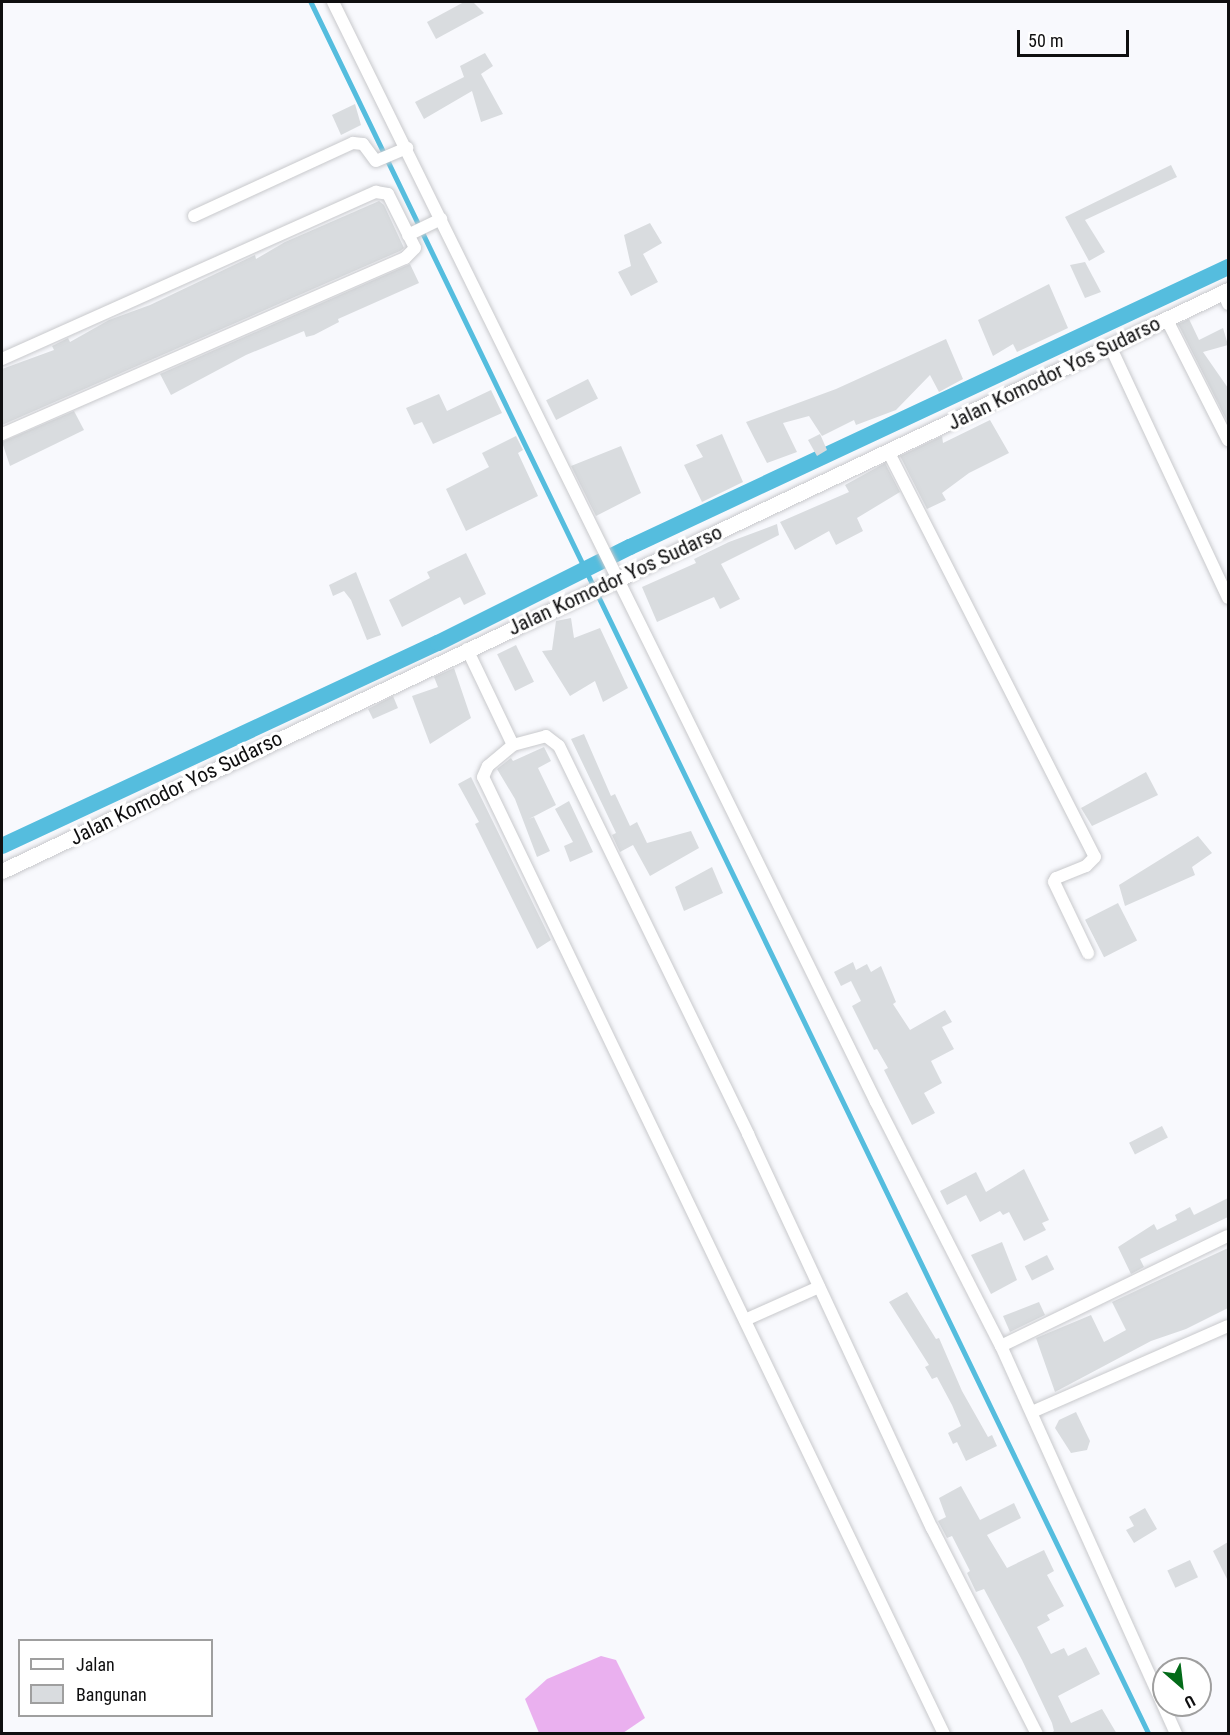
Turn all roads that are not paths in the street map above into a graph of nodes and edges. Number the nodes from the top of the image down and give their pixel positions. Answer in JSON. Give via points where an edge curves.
{"nodes":[{"id":1,"x":333,"y":2,"type":"edge"},
{"id":2,"x":405,"y":149,"type":"junction"},
{"id":3,"x":194,"y":216,"type":"dead end"},
{"id":4,"x":438,"y":220,"type":"junction"},
{"id":5,"x":412,"y":233,"type":"junction"},
{"id":6,"x":1227,"y":295,"type":"edge"},
{"id":7,"x":1166,"y":318,"type":"junction"},
{"id":8,"x":1111,"y":348,"type":"junction"},
{"id":9,"x":2,"y":359,"type":"edge"},
{"id":10,"x":2,"y":434,"type":"edge"},
{"id":11,"x":1228,"y":441,"type":"edge"},
{"id":12,"x":889,"y":453,"type":"junction"},
{"id":13,"x":614,"y":576,"type":"junction"},
{"id":14,"x":1228,"y":598,"type":"edge"},
{"id":15,"x":467,"y":649,"type":"junction"},
{"id":16,"x":513,"y":745,"type":"junction"},
{"id":17,"x":2,"y":871,"type":"edge"},
{"id":18,"x":1088,"y":953,"type":"dead end"},
{"id":19,"x":1228,"y":1236,"type":"edge"},
{"id":20,"x":819,"y":1287,"type":"junction"},
{"id":21,"x":745,"y":1320,"type":"junction"},
{"id":22,"x":1228,"y":1326,"type":"edge"},
{"id":23,"x":1001,"y":1346,"type":"junction"},
{"id":24,"x":1032,"y":1412,"type":"junction"},
{"id":25,"x":944,"y":1734,"type":"edge"},
{"id":26,"x":1037,"y":1734,"type":"edge"},
{"id":27,"x":1176,"y":1734,"type":"edge"}],
"edges":[{"from":1,"to":2,"type":"street"},
{"from":2,"to":3,"type":"street","via":[[376,161],[363,144],[353,143]]},
{"from":2,"to":4,"type":"street"},
{"from":4,"to":5,"type":"street"},
{"from":4,"to":13,"type":"street"},
{"from":5,"to":9,"type":"street","via":[[388,194],[376,192]]},
{"from":5,"to":10,"type":"street","via":[[415,248],[405,258]]},
{"from":6,"to":7,"type":"street","name":"Jalan Komodor Yos Sudarso"},
{"from":7,"to":8,"type":"street","name":"Jalan Komodor Yos Sudarso"},
{"from":7,"to":11,"type":"street"},
{"from":8,"to":12,"type":"street","name":"Jalan Komodor Yos Sudarso"},
{"from":8,"to":14,"type":"street"},
{"from":12,"to":13,"type":"street","name":"Jalan Komodor Yos Sudarso"},
{"from":12,"to":18,"type":"street","via":[[1095,857],[1054,882]]},
{"from":13,"to":15,"type":"street","name":"Jalan Komodor Yos Sudarso","via":[[582,596]]},
{"from":13,"to":23,"type":"street"},
{"from":15,"to":16,"type":"street"},
{"from":15,"to":17,"type":"street","name":"Jalan Komodor Yos Sudarso"},
{"from":16,"to":20,"type":"street","via":[[546,736],[559,746]]},
{"from":16,"to":21,"type":"street","via":[[488,766],[483,777]]},
{"from":19,"to":23,"type":"street"},
{"from":20,"to":21,"type":"street"},
{"from":20,"to":26,"type":"street","via":[[932,1528]]},
{"from":21,"to":25,"type":"street"},
{"from":22,"to":24,"type":"street"},
{"from":23,"to":24,"type":"street"},
{"from":24,"to":27,"type":"street"}]}
